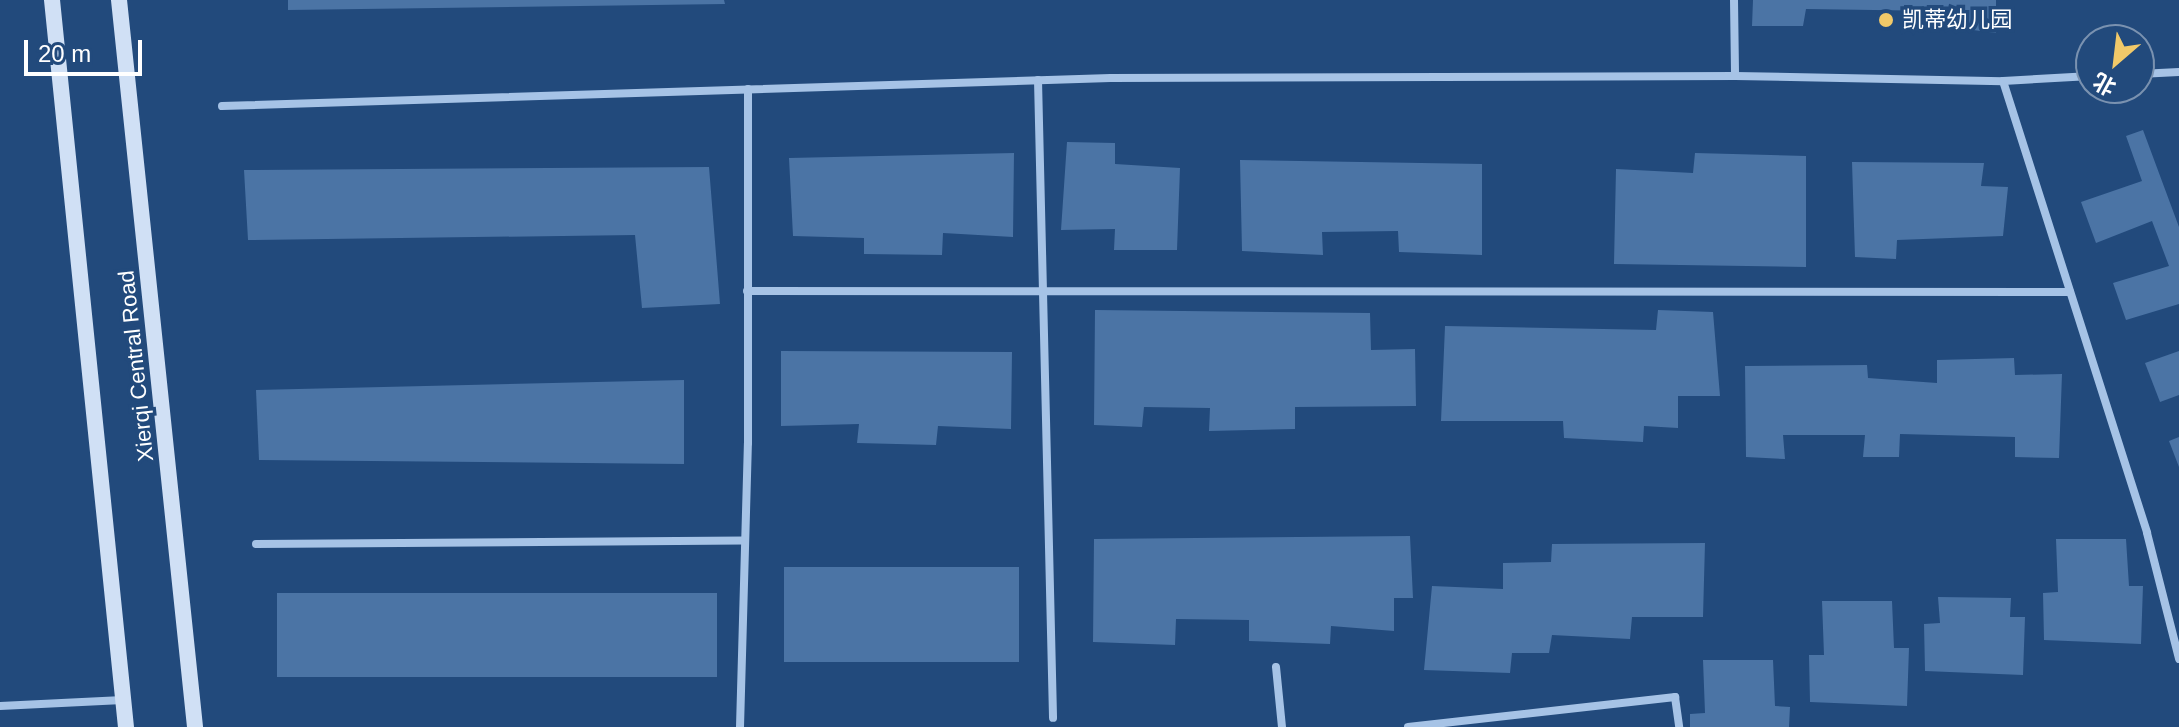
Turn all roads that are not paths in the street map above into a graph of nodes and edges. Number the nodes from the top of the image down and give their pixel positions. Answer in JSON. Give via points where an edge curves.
{"nodes":[{"id":1,"x":52,"y":0,"type":"edge"},
{"id":2,"x":119,"y":0,"type":"edge"},
{"id":3,"x":1734,"y":0,"type":"edge"},
{"id":4,"x":2179,"y":72,"type":"edge"},
{"id":5,"x":2155,"y":73,"type":"edge"},
{"id":6,"x":1735,"y":76,"type":"junction"},
{"id":7,"x":2075,"y":77,"type":"edge"},
{"id":8,"x":1038,"y":80,"type":"junction"},
{"id":9,"x":2003,"y":81,"type":"junction"},
{"id":10,"x":748,"y":89,"type":"junction"},
{"id":11,"x":222,"y":106,"type":"dead end"},
{"id":12,"x":747,"y":291,"type":"junction"},
{"id":13,"x":1041,"y":292,"type":"junction"},
{"id":14,"x":2070,"y":292,"type":"junction"},
{"id":15,"x":744,"y":541,"type":"junction"},
{"id":16,"x":256,"y":544,"type":"dead end"},
{"id":17,"x":2179,"y":659,"type":"edge"},
{"id":18,"x":1276,"y":667,"type":"dead end"},
{"id":19,"x":124,"y":700,"type":"junction"},
{"id":20,"x":0,"y":706,"type":"edge"},
{"id":21,"x":1053,"y":718,"type":"dead end"},
{"id":22,"x":126,"y":727,"type":"edge"},
{"id":23,"x":195,"y":727,"type":"edge"},
{"id":24,"x":740,"y":727,"type":"edge"},
{"id":25,"x":1282,"y":727,"type":"edge"},
{"id":26,"x":1408,"y":727,"type":"edge"},
{"id":27,"x":1679,"y":727,"type":"edge"}],
"edges":[{"from":1,"to":19,"type":"main road","name":"Xierqi Central Road"},
{"from":2,"to":23,"type":"main road","name":"Xierqi Central Road"},
{"from":3,"to":6,"type":"street"},
{"from":4,"to":5,"type":"street"},
{"from":6,"to":8,"type":"street"},
{"from":6,"to":9,"type":"street"},
{"from":7,"to":9,"type":"street"},
{"from":8,"to":10,"type":"street"},
{"from":8,"to":13,"type":"street"},
{"from":9,"to":14,"type":"street"},
{"from":10,"to":11,"type":"street"},
{"from":10,"to":12,"type":"street"},
{"from":12,"to":13,"type":"street"},
{"from":12,"to":15,"type":"street"},
{"from":13,"to":14,"type":"street"},
{"from":13,"to":21,"type":"street"},
{"from":14,"to":17,"type":"street","via":[[2147,533]]},
{"from":15,"to":16,"type":"street"},
{"from":15,"to":24,"type":"street"},
{"from":18,"to":25,"type":"street"},
{"from":19,"to":20,"type":"street"},
{"from":19,"to":22,"type":"main road","name":"Xierqi Central Road"},
{"from":26,"to":27,"type":"street","via":[[1675,697]]}]}
